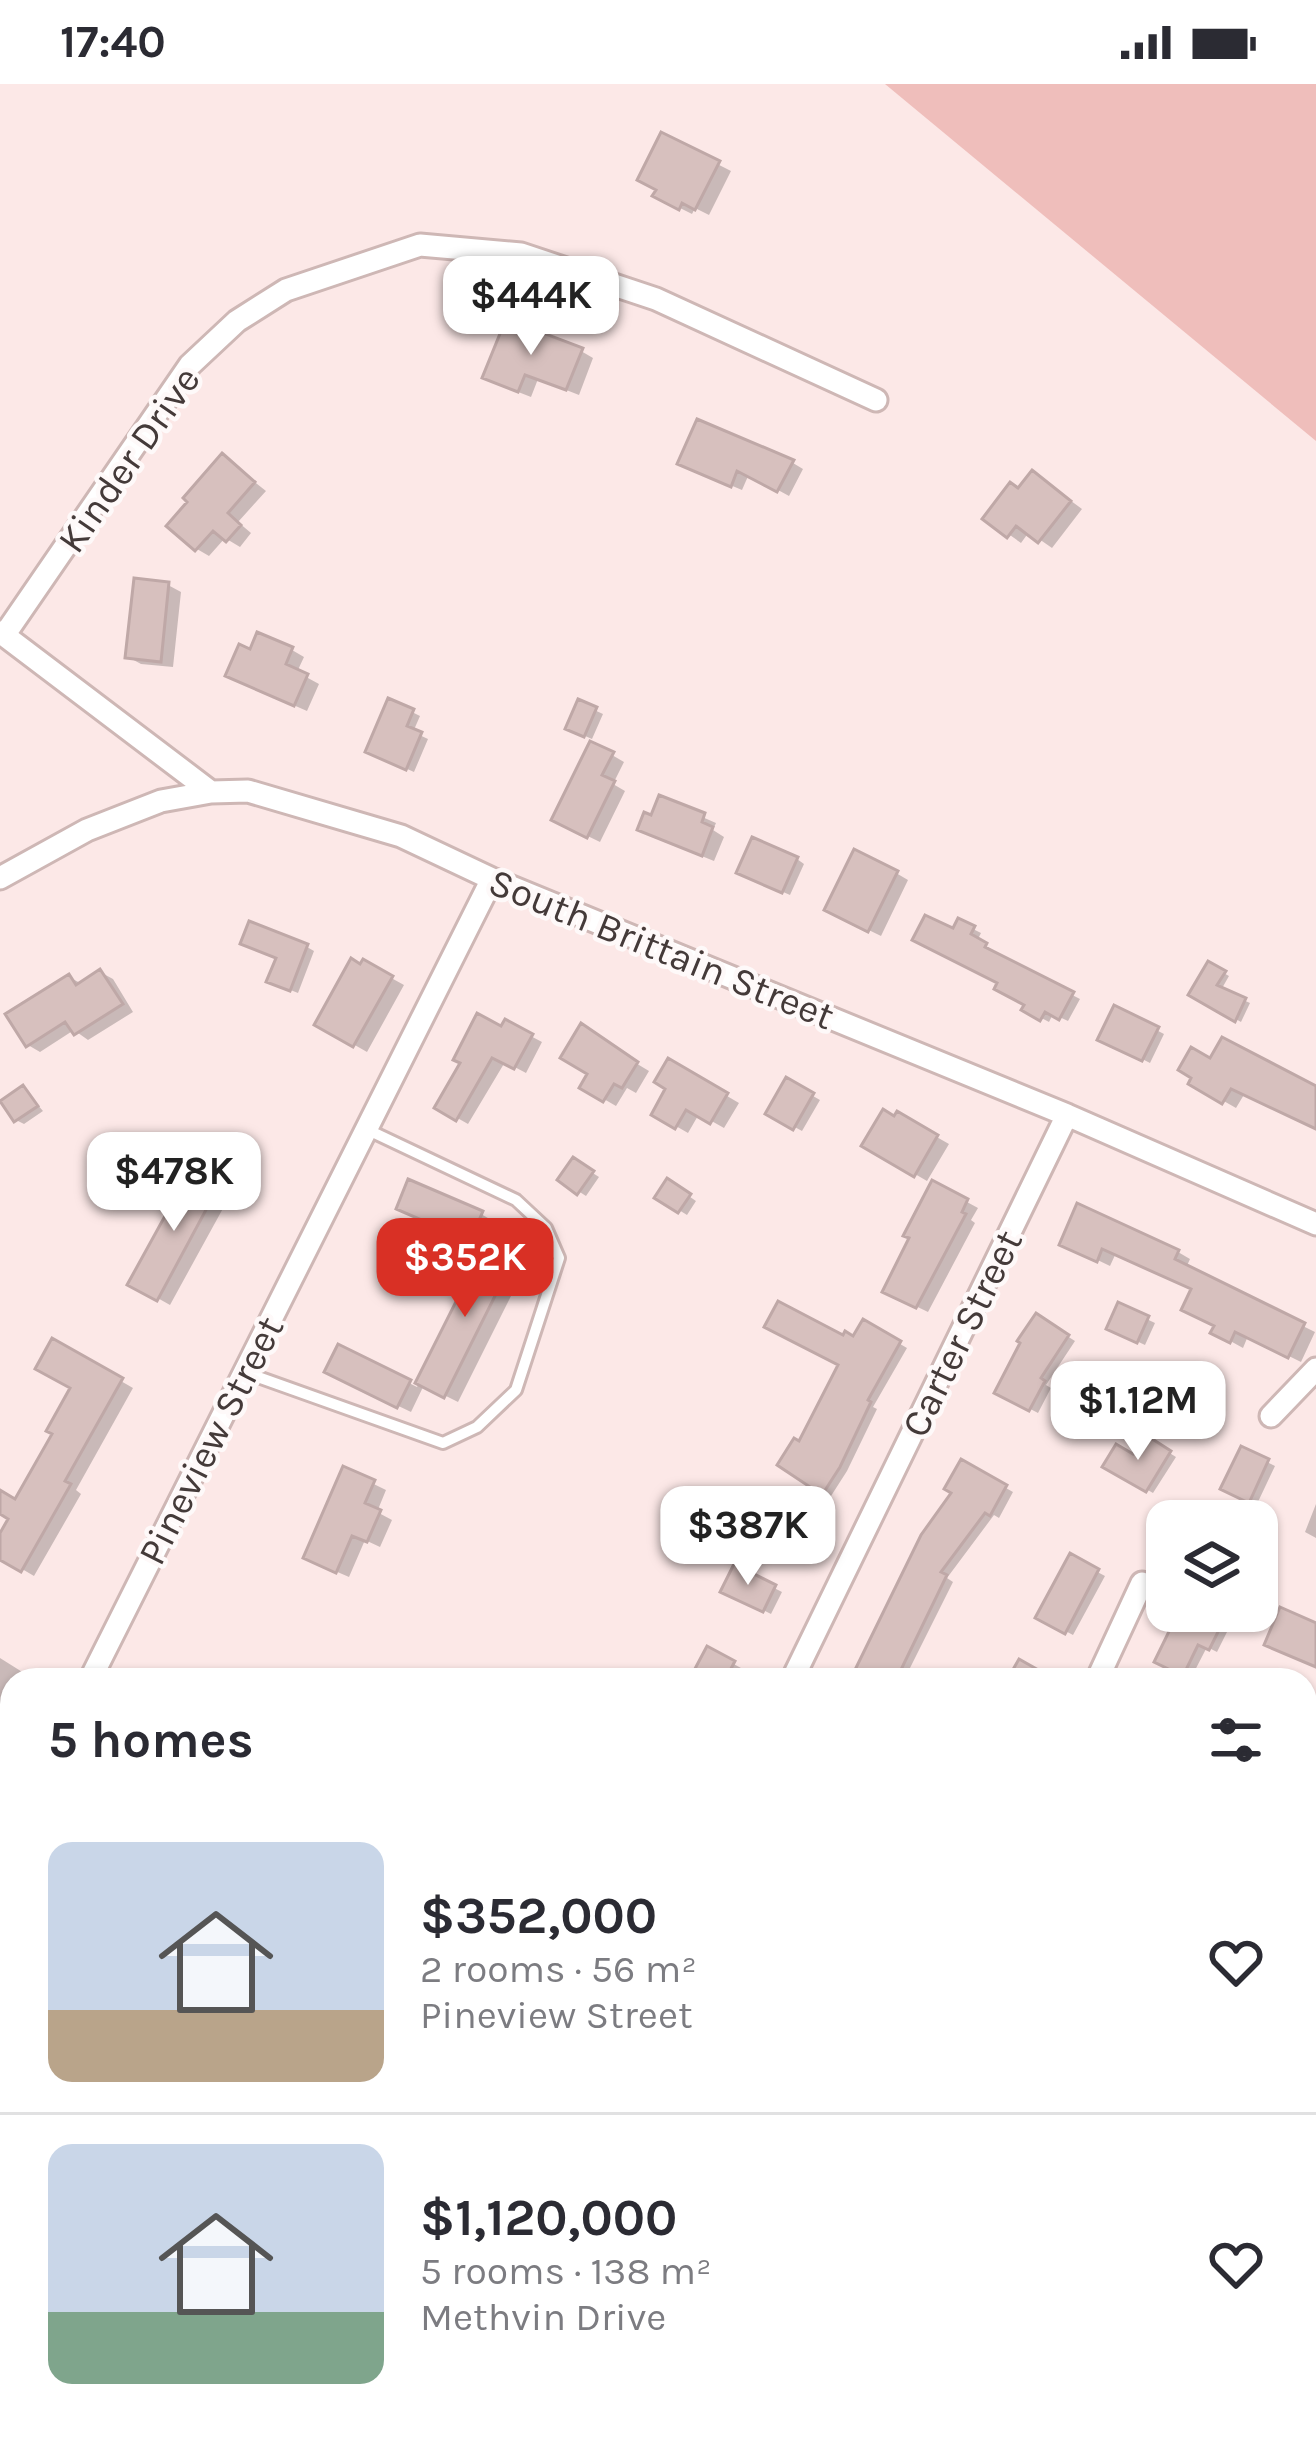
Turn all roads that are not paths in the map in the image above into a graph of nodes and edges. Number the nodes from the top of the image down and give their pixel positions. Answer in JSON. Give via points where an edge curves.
{"nodes":[{"id":1,"x":876,"y":400,"type":"dead end"},
{"id":2,"x":3,"y":633,"type":"edge"},
{"id":3,"x":211,"y":792,"type":"junction"},
{"id":4,"x":0,"y":878,"type":"edge"},
{"id":5,"x":492,"y":879,"type":"junction"},
{"id":6,"x":1067,"y":1115,"type":"junction"},
{"id":7,"x":366,"y":1129,"type":"junction"},
{"id":8,"x":1316,"y":1224,"type":"edge"},
{"id":9,"x":1316,"y":1370,"type":"edge"},
{"id":10,"x":244,"y":1372,"type":"junction"},
{"id":11,"x":1271,"y":1416,"type":"dead end"},
{"id":12,"x":1142,"y":1583,"type":"dead end"},
{"id":13,"x":96,"y":1668,"type":"edge"},
{"id":14,"x":798,"y":1668,"type":"edge"},
{"id":15,"x":1103,"y":1668,"type":"edge"}],
"edges":[{"from":1,"to":2,"type":"street","name":"Kinder Drive","via":[[656,299],[521,254],[420,244],[286,290],[237,321],[190,365]]},
{"from":2,"to":3,"type":"street"},
{"from":3,"to":4,"type":"street","name":"South Brittain Street","via":[[161,801],[87,830]]},
{"from":3,"to":5,"type":"street","name":"South Brittain Street","via":[[248,791],[401,836]]},
{"from":5,"to":6,"type":"street","name":"South Brittain Street"},
{"from":5,"to":7,"type":"street","name":"Pineview Street"},
{"from":6,"to":8,"type":"street","name":"South Brittain Street"},
{"from":6,"to":14,"type":"street","name":"Carter Street"},
{"from":7,"to":10,"type":"street","name":"Pineview Street"},
{"from":7,"to":10,"type":"lane","via":[[516,1200],[545,1228],[559,1258],[516,1390],[477,1427],[443,1443]]},
{"from":9,"to":11,"type":"street"},
{"from":10,"to":13,"type":"street","name":"Pineview Street"},
{"from":12,"to":15,"type":"street"}]}
